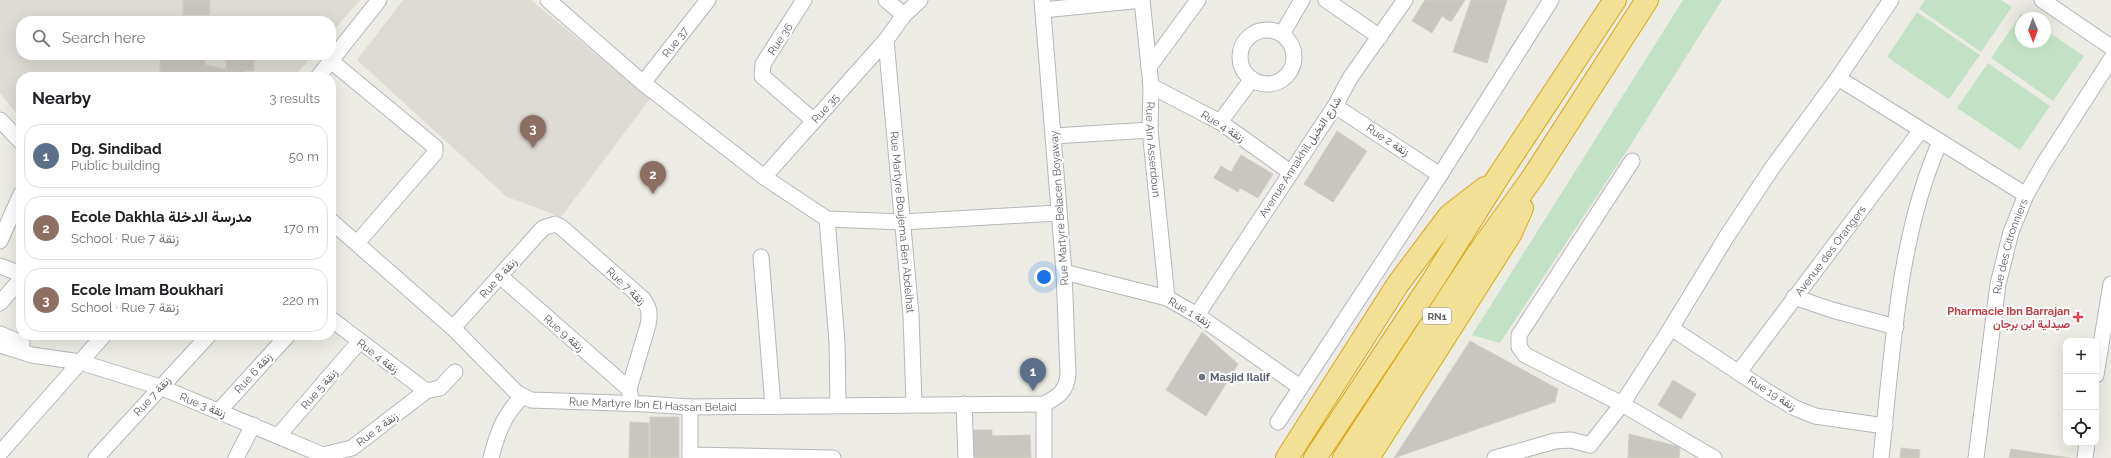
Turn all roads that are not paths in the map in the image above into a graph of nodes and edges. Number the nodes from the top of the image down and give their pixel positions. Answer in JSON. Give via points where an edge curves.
{"nodes":[{"id":1,"x":379,"y":0,"type":"edge"},
{"id":2,"x":548,"y":0,"type":"edge"},
{"id":3,"x":708,"y":0,"type":"edge"},
{"id":4,"x":804,"y":0,"type":"edge"},
{"id":5,"x":886,"y":0,"type":"edge"},
{"id":6,"x":920,"y":0,"type":"edge"},
{"id":7,"x":1142,"y":0,"type":"edge"},
{"id":8,"x":1198,"y":0,"type":"edge"},
{"id":9,"x":1302,"y":0,"type":"edge"},
{"id":10,"x":1326,"y":0,"type":"edge"},
{"id":11,"x":1405,"y":0,"type":"edge"},
{"id":12,"x":1551,"y":0,"type":"edge"},
{"id":13,"x":1615,"y":0,"type":"edge"},
{"id":14,"x":1647,"y":0,"type":"edge"},
{"id":15,"x":1891,"y":0,"type":"edge"},
{"id":16,"x":2042,"y":0,"type":"edge"},
{"id":17,"x":1042,"y":5,"type":"edge"},
{"id":18,"x":904,"y":15,"type":"junction"},
{"id":19,"x":1282,"y":34,"type":"junction"},
{"id":20,"x":1380,"y":38,"type":"junction"},
{"id":21,"x":886,"y":40,"type":"junction"},
{"id":22,"x":2111,"y":47,"type":"edge"},
{"id":23,"x":336,"y":55,"type":"edge"},
{"id":24,"x":2111,"y":59,"type":"edge"},
{"id":25,"x":331,"y":61,"type":"joint"},
{"id":26,"x":1150,"y":67,"type":"junction"},
{"id":27,"x":322,"y":72,"type":"edge"},
{"id":28,"x":1838,"y":78,"type":"junction"},
{"id":29,"x":1252,"y":79,"type":"junction"},
{"id":30,"x":643,"y":83,"type":"junction"},
{"id":31,"x":1151,"y":86,"type":"junction"},
{"id":32,"x":1335,"y":106,"type":"junction"},
{"id":33,"x":0,"y":120,"type":"edge"},
{"id":34,"x":813,"y":120,"type":"junction"},
{"id":35,"x":1220,"y":122,"type":"junction"},
{"id":36,"x":1150,"y":130,"type":"junction"},
{"id":37,"x":1922,"y":130,"type":"junction"},
{"id":38,"x":1054,"y":136,"type":"junction"},
{"id":39,"x":16,"y":137,"type":"edge"},
{"id":40,"x":1940,"y":142,"type":"junction"},
{"id":41,"x":1632,"y":161,"type":"dead end"},
{"id":42,"x":1290,"y":172,"type":"junction"},
{"id":43,"x":1440,"y":175,"type":"junction"},
{"id":44,"x":764,"y":177,"type":"junction"},
{"id":45,"x":1498,"y":177,"type":"junction"},
{"id":46,"x":1533,"y":177,"type":"junction"},
{"id":47,"x":2026,"y":195,"type":"junction"},
{"id":48,"x":16,"y":205,"type":"edge"},
{"id":49,"x":1058,"y":213,"type":"junction"},
{"id":50,"x":826,"y":219,"type":"junction"},
{"id":51,"x":903,"y":222,"type":"junction"},
{"id":52,"x":336,"y":225,"type":"edge"},
{"id":53,"x":544,"y":228,"type":"joint"},
{"id":54,"x":0,"y":241,"type":"edge"},
{"id":55,"x":357,"y":243,"type":"junction"},
{"id":56,"x":762,"y":257,"type":"dead end"},
{"id":57,"x":0,"y":266,"type":"edge"},
{"id":58,"x":16,"y":272,"type":"edge"},
{"id":59,"x":1064,"y":272,"type":"junction"},
{"id":60,"x":500,"y":276,"type":"junction"},
{"id":61,"x":2111,"y":284,"type":"edge"},
{"id":62,"x":16,"y":285,"type":"edge"},
{"id":63,"x":1794,"y":297,"type":"junction"},
{"id":64,"x":1167,"y":298,"type":"junction"},
{"id":65,"x":0,"y":303,"type":"edge"},
{"id":66,"x":1197,"y":315,"type":"junction"},
{"id":67,"x":336,"y":323,"type":"edge"},
{"id":68,"x":1896,"y":327,"type":"junction"},
{"id":69,"x":453,"y":328,"type":"junction"},
{"id":70,"x":1671,"y":328,"type":"junction"},
{"id":71,"x":0,"y":334,"type":"edge"},
{"id":72,"x":100,"y":340,"type":"edge"},
{"id":73,"x":204,"y":340,"type":"edge"},
{"id":74,"x":283,"y":340,"type":"edge"},
{"id":75,"x":359,"y":342,"type":"junction"},
{"id":76,"x":0,"y":345,"type":"edge"},
{"id":77,"x":40,"y":356,"type":"junction"},
{"id":78,"x":80,"y":362,"type":"junction"},
{"id":79,"x":455,"y":372,"type":"dead end"},
{"id":80,"x":1739,"y":372,"type":"junction"},
{"id":81,"x":2096,"y":374,"type":"edge"},
{"id":82,"x":160,"y":387,"type":"junction"},
{"id":83,"x":1300,"y":387,"type":"junction"},
{"id":84,"x":426,"y":391,"type":"junction"},
{"id":85,"x":631,"y":396,"type":"junction"},
{"id":86,"x":522,"y":397,"type":"junction"},
{"id":87,"x":914,"y":404,"type":"junction"},
{"id":88,"x":964,"y":404,"type":"junction"},
{"id":89,"x":1044,"y":404,"type":"junction"},
{"id":90,"x":1622,"y":404,"type":"junction"},
{"id":91,"x":838,"y":405,"type":"junction"},
{"id":92,"x":774,"y":406,"type":"junction"},
{"id":93,"x":690,"y":407,"type":"junction"},
{"id":94,"x":219,"y":411,"type":"junction"},
{"id":95,"x":1278,"y":422,"type":"dead end"},
{"id":96,"x":253,"y":425,"type":"junction"},
{"id":97,"x":1885,"y":426,"type":"junction"},
{"id":98,"x":278,"y":436,"type":"junction"},
{"id":99,"x":1684,"y":442,"type":"junction"},
{"id":100,"x":2086,"y":446,"type":"edge"},
{"id":101,"x":298,"y":451,"type":"edge"},
{"id":102,"x":1591,"y":452,"type":"edge"},
{"id":103,"x":0,"y":453,"type":"edge"},
{"id":104,"x":323,"y":455,"type":"joint"},
{"id":105,"x":690,"y":456,"type":"edge"},
{"id":106,"x":96,"y":458,"type":"edge"},
{"id":107,"x":236,"y":458,"type":"edge"},
{"id":108,"x":491,"y":458,"type":"edge"},
{"id":109,"x":833,"y":458,"type":"edge"},
{"id":110,"x":966,"y":458,"type":"edge"},
{"id":111,"x":1044,"y":458,"type":"edge"},
{"id":112,"x":1287,"y":458,"type":"edge"},
{"id":113,"x":1314,"y":458,"type":"edge"},
{"id":114,"x":1344,"y":458,"type":"edge"},
{"id":115,"x":1368,"y":458,"type":"edge"},
{"id":116,"x":1495,"y":458,"type":"edge"},
{"id":117,"x":1686,"y":458,"type":"edge"},
{"id":118,"x":1714,"y":458,"type":"edge"},
{"id":119,"x":1881,"y":458,"type":"edge"},
{"id":120,"x":1976,"y":458,"type":"edge"},
{"id":121,"x":2084,"y":458,"type":"edge"}],
"edges":[{"from":1,"to":23,"type":"street"},
{"from":2,"to":30,"type":"street"},
{"from":3,"to":30,"type":"street","name":"Rue 37"},
{"from":4,"to":34,"type":"street","name":"Rue 36","via":[[763,64],[762,76]]},
{"from":5,"to":18,"type":"street"},
{"from":6,"to":18,"type":"street","name":"Rue 35"},
{"from":7,"to":17,"type":"street"},
{"from":7,"to":26,"type":"street","name":"Rue Ain Asserdoun"},
{"from":8,"to":26,"type":"street"},
{"from":9,"to":19,"type":"street"},
{"from":10,"to":20,"type":"street"},
{"from":11,"to":20,"type":"street","name":"Avenue Annakhil شارع النخيل"},
{"from":12,"to":43,"type":"street"},
{"from":13,"to":45,"type":"highway","number":"RN1"},
{"from":14,"to":46,"type":"highway","number":"RN1"},
{"from":15,"to":28,"type":"street"},
{"from":16,"to":22,"type":"street"},
{"from":17,"to":38,"type":"street","name":"Rue Martyre Belacen Boyaway"},
{"from":18,"to":21,"type":"street","name":"Rue 35"},
{"from":19,"to":29,"type":"street","via":[[1292,48],[1294,56],[1289,72],[1283,78],[1268,84]]},
{"from":19,"to":29,"type":"street","via":[[1266,30],[1250,36],[1244,42],[1240,54],[1241,66]]},
{"from":20,"to":32,"type":"street","name":"Avenue Annakhil شارع النخيل","via":[[1350,78]]},
{"from":21,"to":34,"type":"street","name":"Rue 35"},
{"from":21,"to":51,"type":"street","name":"Rue Martyre Boujema Ben Abdelhat"},
{"from":24,"to":47,"type":"street","name":"Rue des Citronniers"},
{"from":25,"to":27,"type":"street"},
{"from":25,"to":55,"type":"street","via":[[435,147],[435,153]]},
{"from":26,"to":31,"type":"street","name":"Rue Ain Asserdoun"},
{"from":28,"to":37,"type":"street"},
{"from":28,"to":70,"type":"street","via":[[1735,223]]},
{"from":29,"to":35,"type":"street"},
{"from":30,"to":44,"type":"street"},
{"from":31,"to":35,"type":"street","name":"Rue 4 زنقة"},
{"from":31,"to":36,"type":"street","name":"Rue Ain Asserdoun"},
{"from":32,"to":42,"type":"street","name":"Avenue Annakhil شارع النخيل"},
{"from":32,"to":43,"type":"street","name":"Rue 2 زنقة"},
{"from":33,"to":39,"type":"street"},
{"from":34,"to":44,"type":"street","name":"Rue 35"},
{"from":35,"to":42,"type":"street","name":"Rue 4 زنقة"},
{"from":36,"to":38,"type":"street"},
{"from":36,"to":64,"type":"street","name":"Rue Ain Asserdoun"},
{"from":37,"to":40,"type":"street"},
{"from":37,"to":63,"type":"street","name":"Avenue des Orangers"},
{"from":38,"to":49,"type":"street","name":"Rue Martyre Belacen Boyaway"},
{"from":40,"to":47,"type":"street"},
{"from":40,"to":68,"type":"street","via":[[1926,172],[1908,246]]},
{"from":41,"to":90,"type":"street","via":[[1519,335],[1519,346],[1526,355]]},
{"from":42,"to":66,"type":"street","name":"Avenue Annakhil شارع النخيل"},
{"from":43,"to":83,"type":"street"},
{"from":44,"to":50,"type":"street"},
{"from":45,"to":112,"type":"highway","via":[[1449,216],[1403,278]]},
{"from":45,"to":113,"type":"highway","number":"RN1","via":[[1432,282]]},
{"from":46,"to":114,"type":"highway","number":"RN1","via":[[1477,255]]},
{"from":46,"to":115,"type":"highway","via":[[1511,233]]},
{"from":47,"to":120,"type":"street","name":"Rue des Citronniers","via":[[2011,232],[1998,284]]},
{"from":48,"to":54,"type":"street"},
{"from":49,"to":51,"type":"street"},
{"from":49,"to":59,"type":"street","name":"Rue Martyre Belacen Boyaway"},
{"from":50,"to":51,"type":"street"},
{"from":50,"to":91,"type":"street","via":[[837,342]]},
{"from":51,"to":87,"type":"street","name":"Rue Martyre Boujema Ben Abdelhat","via":[[911,315]]},
{"from":52,"to":55,"type":"street"},
{"from":53,"to":60,"type":"street","name":"Rue 8 زنقة"},
{"from":53,"to":85,"type":"street","name":"Rue 7 زنقة","via":[[555,224],[561,227],[648,306],[650,317]]},
{"from":55,"to":69,"type":"street"},
{"from":56,"to":92,"type":"street"},
{"from":57,"to":58,"type":"street"},
{"from":59,"to":64,"type":"street","name":"Rue 1 زنقة"},
{"from":59,"to":89,"type":"street","name":"Rue Martyre Belacen Boyaway","via":[[1067,384],[1063,392]]},
{"from":60,"to":69,"type":"street","name":"Rue 8 زنقة"},
{"from":60,"to":85,"type":"street","name":"Rue 9 زنقة"},
{"from":61,"to":81,"type":"street"},
{"from":62,"to":65,"type":"street"},
{"from":63,"to":68,"type":"street"},
{"from":63,"to":80,"type":"street","name":"Avenue des Orangers"},
{"from":64,"to":66,"type":"street","name":"Rue 1 زنقة"},
{"from":66,"to":83,"type":"street","name":"Rue 1 زنقة"},
{"from":67,"to":75,"type":"street","name":"Rue 4 زنقة"},
{"from":68,"to":97,"type":"street"},
{"from":69,"to":86,"type":"street"},
{"from":70,"to":80,"type":"street","name":"Rue 19 زنقة"},
{"from":70,"to":90,"type":"street"},
{"from":71,"to":77,"type":"street","via":[[29,346]]},
{"from":72,"to":78,"type":"street"},
{"from":73,"to":82,"type":"street","name":"Rue 7 زنقة"},
{"from":74,"to":94,"type":"street","name":"Rue 6 زنقة"},
{"from":75,"to":84,"type":"street","name":"Rue 4 زنقة"},
{"from":75,"to":98,"type":"street","name":"Rue 5 زنقة"},
{"from":76,"to":77,"type":"street","name":"Rue 3 زنقة","via":[[24,354]]},
{"from":77,"to":78,"type":"street","name":"Rue 3 زنقة"},
{"from":78,"to":82,"type":"street","name":"Rue 3 زنقة"},
{"from":78,"to":103,"type":"street"},
{"from":79,"to":84,"type":"street","name":"Rue 2 زنقة","via":[[440,388]]},
{"from":80,"to":97,"type":"street","name":"Rue 19 زنقة","via":[[1795,408],[1815,416]]},
{"from":82,"to":94,"type":"street","name":"Rue 3 زنقة"},
{"from":82,"to":106,"type":"street","name":"Rue 7 زنقة"},
{"from":83,"to":95,"type":"street"},
{"from":84,"to":104,"type":"street","name":"Rue 2 زنقة","via":[[352,448]]},
{"from":85,"to":86,"type":"street","name":"Rue Martyre Ibn El Hassan Belaid","via":[[546,401]]},
{"from":85,"to":93,"type":"street","name":"Rue Martyre Ibn El Hassan Belaid"},
{"from":86,"to":108,"type":"street","via":[[502,422]]},
{"from":87,"to":88,"type":"street","name":"Rue Martyre Ibn El Hassan Belaid"},
{"from":87,"to":91,"type":"street","name":"Rue Martyre Ibn El Hassan Belaid"},
{"from":88,"to":89,"type":"street","name":"Rue Martyre Ibn El Hassan Belaid"},
{"from":88,"to":110,"type":"street"},
{"from":89,"to":111,"type":"street"},
{"from":90,"to":99,"type":"street"},
{"from":90,"to":102,"type":"street"},
{"from":91,"to":92,"type":"street","name":"Rue Martyre Ibn El Hassan Belaid"},
{"from":92,"to":93,"type":"street","name":"Rue Martyre Ibn El Hassan Belaid"},
{"from":93,"to":105,"type":"street"},
{"from":94,"to":96,"type":"street","name":"Rue 3 زنقة"},
{"from":96,"to":98,"type":"street","name":"Rue 3 زنقة"},
{"from":96,"to":107,"type":"street"},
{"from":97,"to":119,"type":"street"},
{"from":98,"to":101,"type":"street","name":"Rue 3 زنقة"},
{"from":99,"to":117,"type":"street"},
{"from":99,"to":118,"type":"street"},
{"from":100,"to":121,"type":"street"},
{"from":101,"to":104,"type":"street","name":"Rue 3 زنقة"},
{"from":102,"to":116,"type":"street","via":[[1571,440],[1556,441]]},
{"from":105,"to":109,"type":"street"}]}
